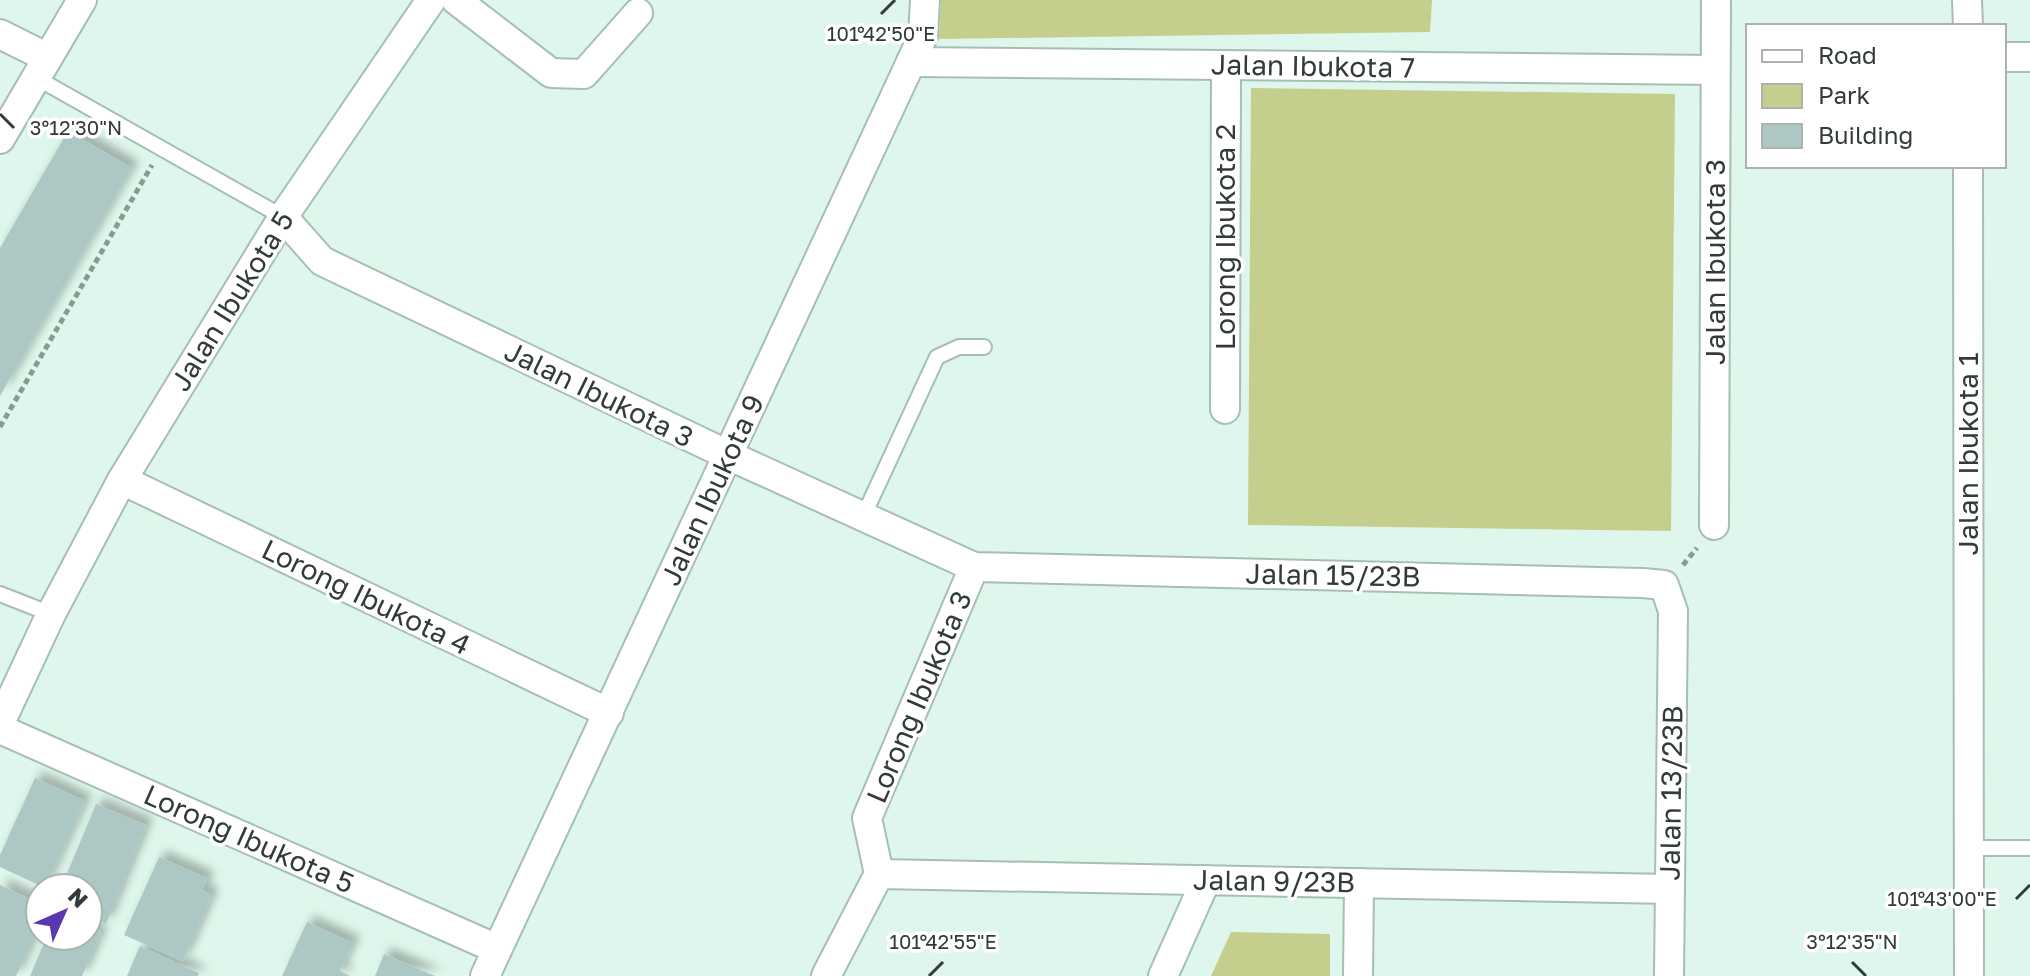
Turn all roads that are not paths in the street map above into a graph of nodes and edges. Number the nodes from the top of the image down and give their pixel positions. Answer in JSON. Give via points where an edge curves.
{"nodes":[{"id":1,"x":82,"y":0,"type":"edge"},
{"id":2,"x":431,"y":0,"type":"edge"},
{"id":3,"x":456,"y":0,"type":"edge"},
{"id":4,"x":925,"y":0,"type":"edge"},
{"id":5,"x":1716,"y":0,"type":"edge"},
{"id":6,"x":1967,"y":0,"type":"edge"},
{"id":7,"x":638,"y":13,"type":"dead end"},
{"id":8,"x":1968,"y":24,"type":"edge"},
{"id":9,"x":0,"y":34,"type":"edge"},
{"id":10,"x":2006,"y":57,"type":"edge"},
{"id":11,"x":2030,"y":57,"type":"edge"},
{"id":12,"x":911,"y":62,"type":"junction"},
{"id":13,"x":1226,"y":66,"type":"junction"},
{"id":14,"x":41,"y":67,"type":"junction"},
{"id":15,"x":1715,"y":70,"type":"junction"},
{"id":16,"x":0,"y":139,"type":"edge"},
{"id":17,"x":1968,"y":168,"type":"edge"},
{"id":18,"x":283,"y":217,"type":"junction"},
{"id":19,"x":984,"y":347,"type":"dead end"},
{"id":20,"x":1225,"y":409,"type":"dead end"},
{"id":21,"x":728,"y":455,"type":"junction"},
{"id":22,"x":122,"y":480,"type":"junction"},
{"id":23,"x":863,"y":517,"type":"junction"},
{"id":24,"x":1714,"y":525,"type":"road end"},
{"id":25,"x":974,"y":567,"type":"junction"},
{"id":26,"x":0,"y":594,"type":"edge"},
{"id":27,"x":1669,"y":598,"type":"joint"},
{"id":28,"x":51,"y":614,"type":"junction"},
{"id":29,"x":609,"y":713,"type":"junction"},
{"id":30,"x":0,"y":723,"type":"edge"},
{"id":31,"x":0,"y":729,"type":"edge"},
{"id":32,"x":1969,"y":848,"type":"junction"},
{"id":33,"x":2030,"y":848,"type":"edge"},
{"id":34,"x":879,"y":874,"type":"junction"},
{"id":35,"x":1206,"y":880,"type":"junction"},
{"id":36,"x":1359,"y":883,"type":"junction"},
{"id":37,"x":1670,"y":889,"type":"junction"},
{"id":38,"x":497,"y":949,"type":"junction"},
{"id":39,"x":485,"y":976,"type":"edge"},
{"id":40,"x":826,"y":976,"type":"edge"},
{"id":41,"x":1163,"y":976,"type":"edge"},
{"id":42,"x":1358,"y":976,"type":"edge"},
{"id":43,"x":1669,"y":976,"type":"edge"},
{"id":44,"x":1969,"y":976,"type":"edge"}],
"edges":[{"from":1,"to":14,"type":"street"},
{"from":2,"to":18,"type":"street","name":"Jalan Ibukota 5"},
{"from":3,"to":7,"type":"street","via":[[551,73],[584,74]]},
{"from":4,"to":12,"type":"street","name":"Jalan Ibukota 9","via":[[923,36]]},
{"from":5,"to":15,"type":"street","name":"Jalan Ibukota 3"},
{"from":6,"to":8,"type":"street"},
{"from":9,"to":14,"type":"street"},
{"from":10,"to":11,"type":"street"},
{"from":12,"to":13,"type":"street","name":"Jalan Ibukota 7"},
{"from":12,"to":21,"type":"street","name":"Jalan Ibukota 9"},
{"from":13,"to":15,"type":"street","name":"Jalan Ibukota 7"},
{"from":13,"to":20,"type":"street","name":"Lorong Ibukota 2"},
{"from":14,"to":16,"type":"street"},
{"from":14,"to":18,"type":"lane","via":[[159,153]]},
{"from":15,"to":24,"type":"street","name":"Jalan Ibukota 3"},
{"from":17,"to":32,"type":"street","name":"Jalan Ibukota 1"},
{"from":18,"to":21,"type":"street","name":"Jalan Ibukota 3","via":[[322,261]]},
{"from":18,"to":22,"type":"street","name":"Jalan Ibukota 5"},
{"from":19,"to":23,"type":"lane","via":[[959,347],[937,357]]},
{"from":21,"to":23,"type":"street","name":"Jalan Ibukota 3"},
{"from":21,"to":29,"type":"street","name":"Jalan Ibukota 9"},
{"from":22,"to":28,"type":"street","name":"Jalan Ibukota 5"},
{"from":22,"to":29,"type":"street","name":"Lorong Ibukota 4"},
{"from":23,"to":25,"type":"street","name":"Jalan Ibukota 3"},
{"from":25,"to":27,"type":"street","name":"Jalan 15/23B","via":[[1629,582]]},
{"from":25,"to":34,"type":"street","name":"Lorong Ibukota 3","via":[[867,818]]},
{"from":26,"to":28,"type":"lane"},
{"from":27,"to":37,"type":"street","name":"Jalan 13/23B"},
{"from":28,"to":30,"type":"street","name":"Jalan Ibukota 5"},
{"from":29,"to":38,"type":"street","name":"Jalan Ibukota 9"},
{"from":31,"to":38,"type":"street","name":"Lorong Ibukota 5"},
{"from":32,"to":33,"type":"lane"},
{"from":32,"to":44,"type":"street","name":"Jalan Ibukota 1"},
{"from":34,"to":35,"type":"street","name":"Jalan 9/23B"},
{"from":34,"to":40,"type":"street"},
{"from":35,"to":36,"type":"street","name":"Jalan 9/23B"},
{"from":35,"to":41,"type":"street"},
{"from":36,"to":37,"type":"street","name":"Jalan 9/23B"},
{"from":36,"to":42,"type":"street"},
{"from":37,"to":43,"type":"street","name":"Jalan 13/23B"},
{"from":38,"to":39,"type":"street","name":"Jalan Ibukota 9"}]}
